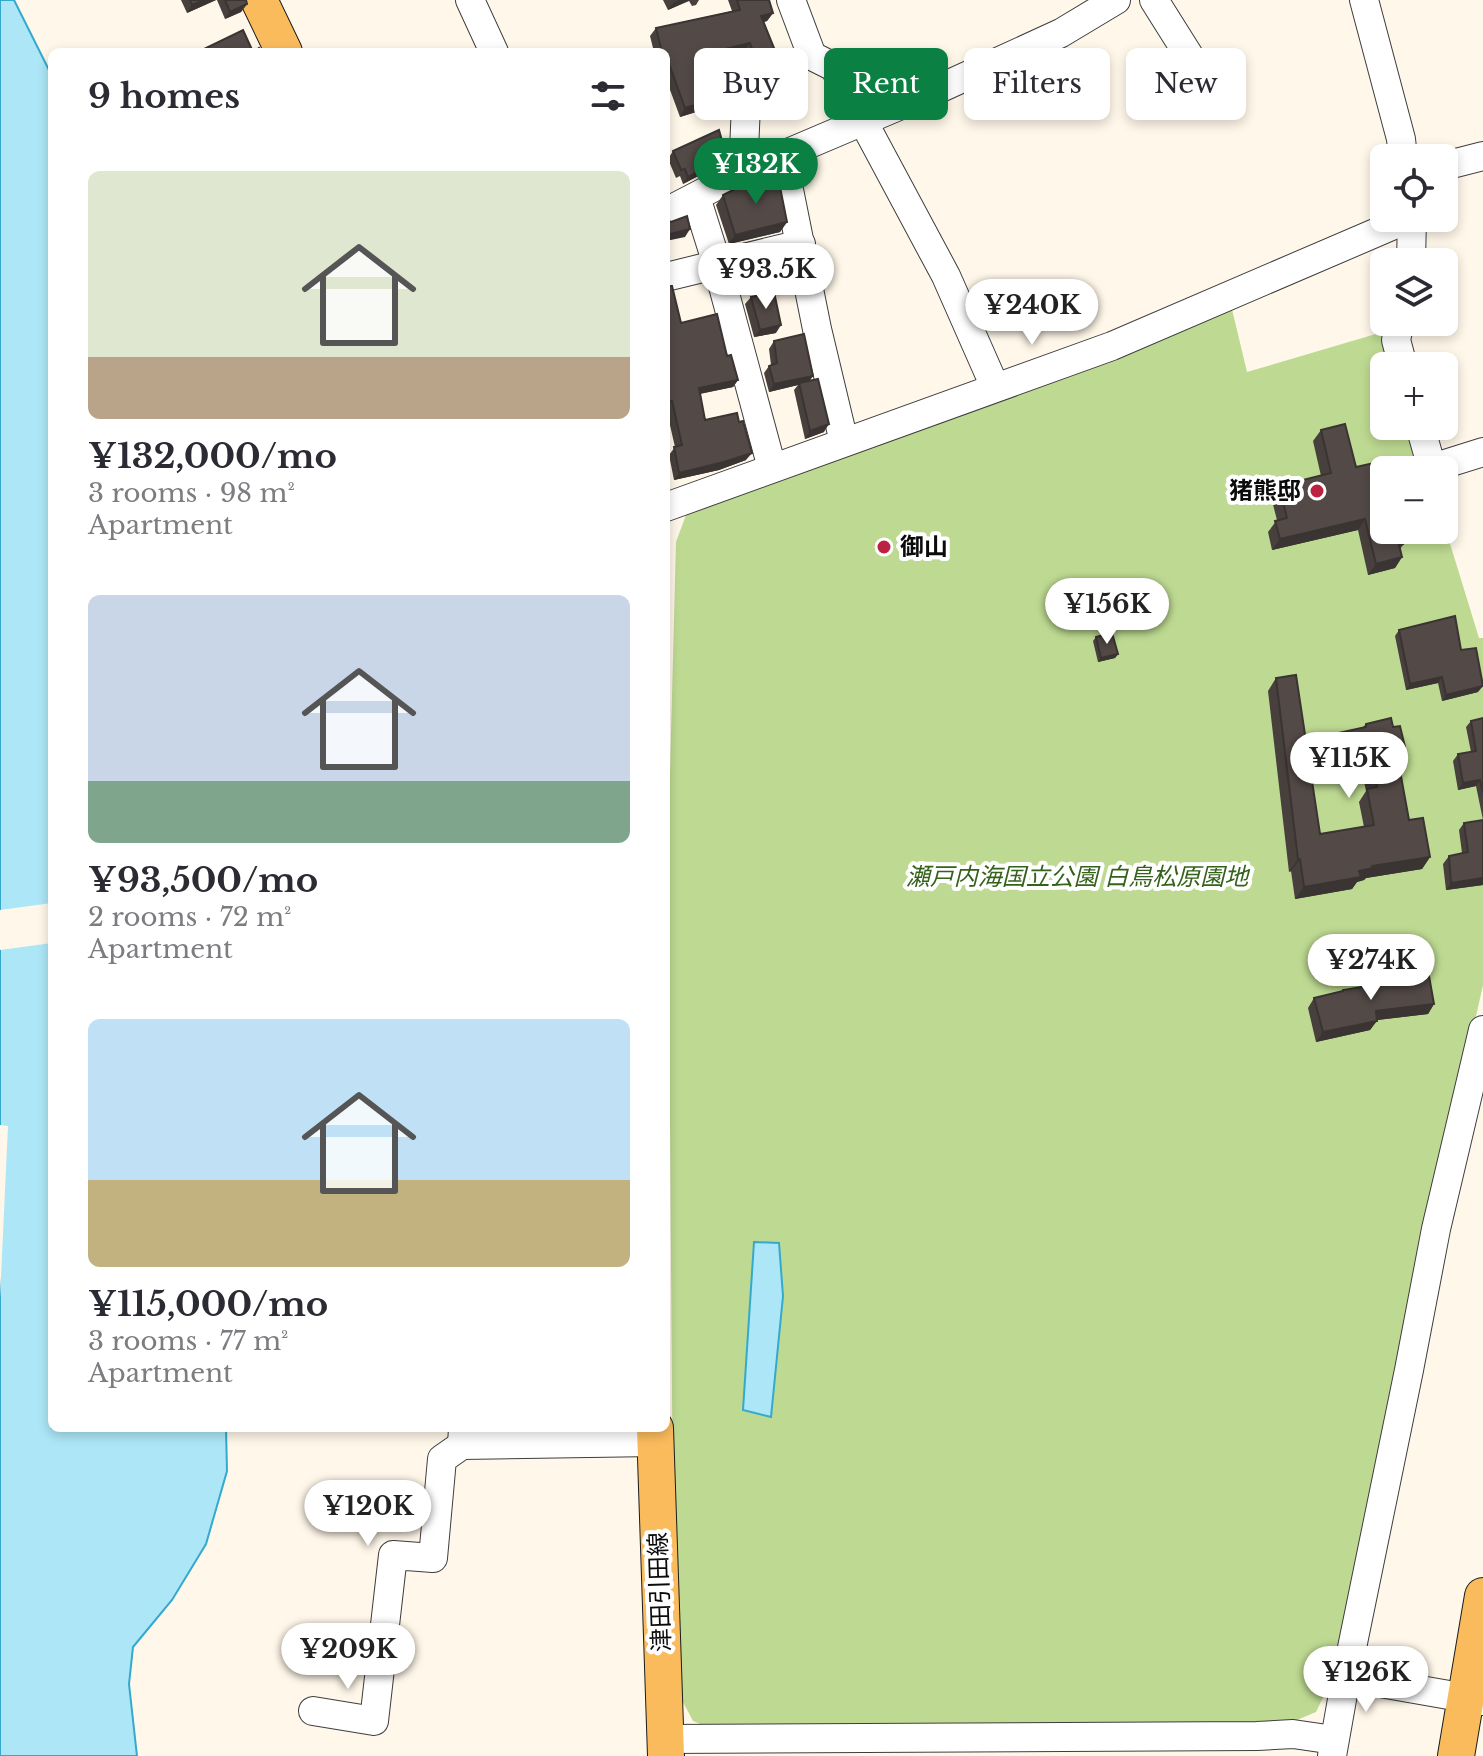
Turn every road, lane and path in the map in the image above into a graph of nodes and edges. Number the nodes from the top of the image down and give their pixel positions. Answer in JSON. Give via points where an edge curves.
{"nodes":[{"id":1,"x":470,"y":0,"type":"edge"},
{"id":2,"x":791,"y":0,"type":"edge"},
{"id":3,"x":1116,"y":0,"type":"edge"},
{"id":4,"x":1154,"y":0,"type":"edge"},
{"id":5,"x":1364,"y":0,"type":"edge"},
{"id":6,"x":267,"y":3,"type":"edge"},
{"id":7,"x":283,"y":48,"type":"edge"},
{"id":8,"x":492,"y":48,"type":"edge"},
{"id":9,"x":1184,"y":48,"type":"edge"},
{"id":10,"x":824,"y":62,"type":"edge"},
{"id":11,"x":948,"y":85,"type":"edge"},
{"id":12,"x":745,"y":120,"type":"edge"},
{"id":13,"x":864,"y":120,"type":"joint"},
{"id":14,"x":1402,"y":144,"type":"edge"},
{"id":15,"x":782,"y":155,"type":"junction"},
{"id":16,"x":1483,"y":156,"type":"edge"},
{"id":17,"x":1458,"y":162,"type":"edge"},
{"id":18,"x":743,"y":172,"type":"junction"},
{"id":19,"x":696,"y":197,"type":"junction"},
{"id":20,"x":670,"y":210,"type":"edge"},
{"id":21,"x":1378,"y":232,"type":"edge"},
{"id":22,"x":801,"y":244,"type":"junction"},
{"id":23,"x":717,"y":264,"type":"junction"},
{"id":24,"x":670,"y":276,"type":"edge"},
{"id":25,"x":995,"y":387,"type":"junction"},
{"id":26,"x":1424,"y":440,"type":"edge"},
{"id":27,"x":844,"y":442,"type":"junction"},
{"id":28,"x":1483,"y":452,"type":"edge"},
{"id":29,"x":772,"y":468,"type":"junction"},
{"id":30,"x":670,"y":506,"type":"edge"},
{"id":31,"x":1483,"y":1030,"type":"edge"},
{"id":32,"x":655,"y":1435,"type":"edge"},
{"id":33,"x":462,"y":1436,"type":"edge"},
{"id":34,"x":1483,"y":1596,"type":"edge"},
{"id":35,"x":1346,"y":1677,"type":"junction"},
{"id":36,"x":1474,"y":1700,"type":"edge"},
{"id":37,"x":313,"y":1711,"type":"dead end"},
{"id":38,"x":666,"y":1748,"type":"edge"},
{"id":39,"x":1333,"y":1748,"type":"edge"},
{"id":40,"x":1456,"y":1756,"type":"edge"}],
"edges":[{"from":1,"to":8,"type":"street"},
{"from":2,"to":10,"type":"street","via":[[812,56]]},
{"from":3,"to":11,"type":"street","via":[[1061,33]]},
{"from":4,"to":9,"type":"street"},
{"from":5,"to":14,"type":"street"},
{"from":6,"to":7,"type":"main road"},
{"from":12,"to":18,"type":"street"},
{"from":13,"to":15,"type":"street"},
{"from":13,"to":25,"type":"street","via":[[946,276]]},
{"from":15,"to":18,"type":"street"},
{"from":15,"to":22,"type":"street"},
{"from":16,"to":17,"type":"street"},
{"from":18,"to":19,"type":"street"},
{"from":19,"to":20,"type":"street"},
{"from":19,"to":23,"type":"street"},
{"from":21,"to":25,"type":"street","via":[[1112,346]]},
{"from":22,"to":23,"type":"street"},
{"from":22,"to":27,"type":"street"},
{"from":23,"to":24,"type":"street"},
{"from":23,"to":29,"type":"street"},
{"from":25,"to":27,"type":"street"},
{"from":26,"to":28,"type":"street","via":[[1432,468]]},
{"from":27,"to":29,"type":"street"},
{"from":29,"to":30,"type":"street"},
{"from":31,"to":35,"type":"street","via":[[1436,1229]]},
{"from":32,"to":33,"type":"street"},
{"from":32,"to":38,"type":"main road","name":"津田引田線"},
{"from":33,"to":37,"type":"street","via":[[442,1459],[433,1558],[393,1555],[374,1721]]},
{"from":34,"to":36,"type":"main road"},
{"from":35,"to":36,"type":"street"},
{"from":35,"to":39,"type":"street"},
{"from":36,"to":40,"type":"main road"},
{"from":38,"to":39,"type":"street","via":[[1293,1734]]}]}
